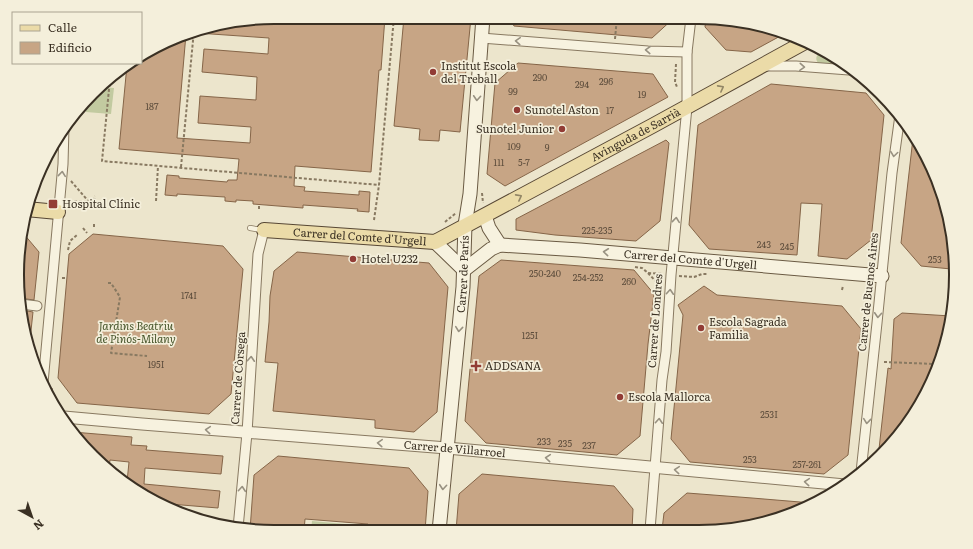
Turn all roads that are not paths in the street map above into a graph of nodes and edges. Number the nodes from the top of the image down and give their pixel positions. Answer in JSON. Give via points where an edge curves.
{"nodes":[{"id":1,"x":482,"y":24,"type":"edge"},
{"id":2,"x":690,"y":24,"type":"edge"},
{"id":3,"x":481,"y":38,"type":"junction"},
{"id":4,"x":799,"y":45,"type":"edge"},
{"id":5,"x":687,"y":52,"type":"junction"},
{"id":6,"x":762,"y":66,"type":"junction"},
{"id":7,"x":843,"y":70,"type":"edge"},
{"id":8,"x":687,"y":107,"type":"junction"},
{"id":9,"x":899,"y":124,"type":"edge"},
{"id":10,"x":64,"y":139,"type":"edge"},
{"id":11,"x":33,"y":210,"type":"edge"},
{"id":12,"x":58,"y":212,"type":"junction"},
{"id":13,"x":485,"y":216,"type":"junction"},
{"id":14,"x":466,"y":225,"type":"junction"},
{"id":15,"x":250,"y":228,"type":"dead end"},
{"id":16,"x":264,"y":230,"type":"junction"},
{"id":17,"x":435,"y":242,"type":"junction"},
{"id":18,"x":500,"y":245,"type":"junction"},
{"id":19,"x":672,"y":259,"type":"junction"},
{"id":20,"x":464,"y":270,"type":"junction"},
{"id":21,"x":882,"y":276,"type":"junction"},
{"id":22,"x":26,"y":305,"type":"edge"},
{"id":23,"x":37,"y":306,"type":"dead end"},
{"id":24,"x":44,"y":372,"type":"edge"},
{"id":25,"x":68,"y":416,"type":"edge"},
{"id":26,"x":247,"y":433,"type":"junction"},
{"id":27,"x":446,"y":448,"type":"junction"},
{"id":28,"x":862,"y":465,"type":"edge"},
{"id":29,"x":655,"y":468,"type":"junction"},
{"id":30,"x":836,"y":484,"type":"edge"},
{"id":31,"x":239,"y":522,"type":"edge"},
{"id":32,"x":440,"y":525,"type":"edge"},
{"id":33,"x":650,"y":525,"type":"edge"}],
"edges":[{"from":1,"to":3,"type":"main road","name":"Carrer de París"},
{"from":2,"to":5,"type":"street","name":"Carrer de Londres"},
{"from":5,"to":3,"type":"street","one_way":true},
{"from":3,"to":14,"type":"main road","name":"Carrer de París","one_way":true},
{"from":4,"to":6,"type":"main road","name":"Avinguda de Sarrià"},
{"from":5,"to":8,"type":"street","name":"Carrer de Londres"},
{"from":6,"to":7,"type":"street","one_way":true},
{"from":8,"to":6,"type":"main road","name":"Avinguda de Sarrià","one_way":true},
{"from":13,"to":8,"type":"main road","name":"Avinguda de Sarrià","one_way":true},
{"from":19,"to":8,"type":"street","name":"Carrer de Londres","one_way":true},
{"from":9,"to":21,"type":"street","name":"Carrer de Buenos Aires","one_way":true},
{"from":12,"to":10,"type":"street","one_way":true},
{"from":11,"to":12,"type":"main road"},
{"from":12,"to":24,"type":"street"},
{"from":13,"to":14,"type":"main road","name":"Avinguda de Sarrià"},
{"from":13,"to":18,"type":"main road"},
{"from":14,"to":17,"type":"main road","name":"Carrer del Comte d'Urgell"},
{"from":14,"to":20,"type":"main road","name":"Carrer de París"},
{"from":15,"to":16,"type":"lane","name":"Carrer del Comte d'Urgell"},
{"from":16,"to":17,"type":"main road","name":"Carrer del Comte d'Urgell"},
{"from":26,"to":16,"type":"street","name":"Carrer de Còrsega","one_way":true,"via":[[258,254]]},
{"from":17,"to":20,"type":"main road"},
{"from":19,"to":18,"type":"main road","name":"Carrer del Comte d'Urgell","one_way":true},
{"from":18,"to":20,"type":"main road"},
{"from":19,"to":21,"type":"main road","name":"Carrer del Comte d'Urgell"},
{"from":29,"to":19,"type":"street","name":"Carrer de Londres","one_way":true},
{"from":20,"to":27,"type":"main road","name":"Carrer de París","one_way":true},
{"from":21,"to":28,"type":"street","name":"Carrer de Buenos Aires","one_way":true},
{"from":22,"to":23,"type":"street"},
{"from":26,"to":25,"type":"street","name":"Carrer de Villarroel","one_way":true},
{"from":27,"to":26,"type":"street","name":"Carrer de Villarroel","one_way":true},
{"from":31,"to":26,"type":"street","name":"Carrer de Còrsega","one_way":true},
{"from":29,"to":27,"type":"street","name":"Carrer de Villarroel","one_way":true},
{"from":27,"to":32,"type":"main road","name":"Carrer de París","one_way":true},
{"from":30,"to":29,"type":"street","name":"Carrer de Villarroel","one_way":true},
{"from":29,"to":33,"type":"street","name":"Carrer de Londres"}]}
